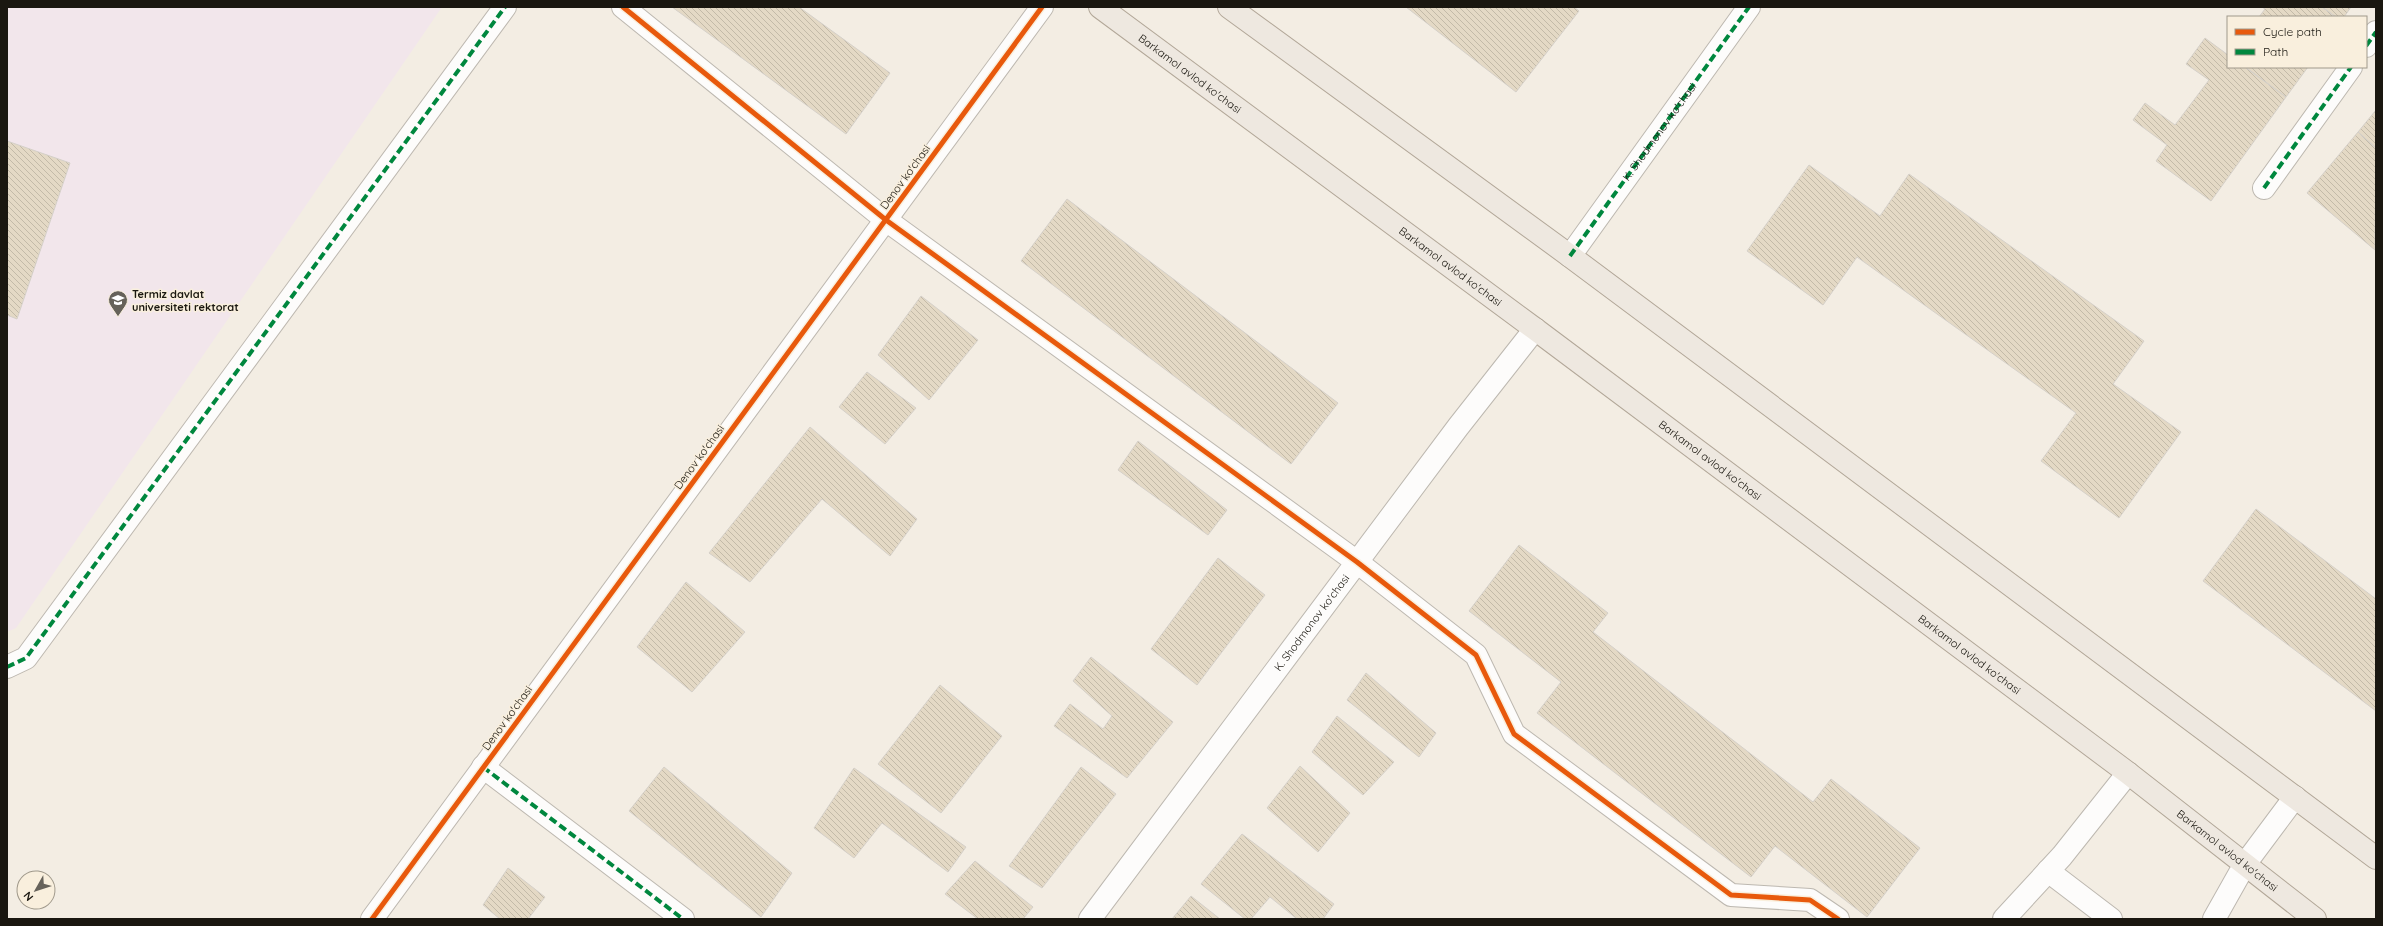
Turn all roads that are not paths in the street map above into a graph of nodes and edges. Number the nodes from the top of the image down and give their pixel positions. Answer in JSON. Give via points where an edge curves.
{"nodes":[{"id":1,"x":505,"y":7,"type":"edge"},
{"id":2,"x":623,"y":7,"type":"edge"},
{"id":3,"x":1042,"y":7,"type":"edge"},
{"id":4,"x":1100,"y":7,"type":"edge"},
{"id":5,"x":1230,"y":7,"type":"edge"},
{"id":6,"x":1749,"y":7,"type":"edge"},
{"id":7,"x":2376,"y":32,"type":"edge"},
{"id":8,"x":2367,"y":45,"type":"edge"},
{"id":9,"x":2350,"y":68,"type":"edge"},
{"id":10,"x":2264,"y":188,"type":"dead end"},
{"id":11,"x":886,"y":220,"type":"junction"},
{"id":12,"x":1570,"y":256,"type":"junction"},
{"id":13,"x":1535,"y":329,"type":"junction"},
{"id":14,"x":1357,"y":562,"type":"junction"},
{"id":15,"x":7,"y":667,"type":"edge"},
{"id":16,"x":483,"y":767,"type":"junction"},
{"id":17,"x":2128,"y":773,"type":"junction"},
{"id":18,"x":2295,"y":796,"type":"junction"},
{"id":19,"x":2376,"y":858,"type":"edge"},
{"id":20,"x":2245,"y":864,"type":"junction"},
{"id":21,"x":2048,"y":871,"type":"junction"},
{"id":22,"x":372,"y":919,"type":"edge"},
{"id":23,"x":683,"y":919,"type":"edge"},
{"id":24,"x":1090,"y":919,"type":"edge"},
{"id":25,"x":1838,"y":919,"type":"edge"},
{"id":26,"x":2004,"y":919,"type":"edge"},
{"id":27,"x":2111,"y":919,"type":"edge"},
{"id":28,"x":2214,"y":919,"type":"edge"},
{"id":29,"x":2315,"y":919,"type":"edge"}],
"edges":[{"from":1,"to":15,"type":"street","via":[[26,658]]},
{"from":2,"to":11,"type":"street"},
{"from":3,"to":11,"type":"street","name":"Denov ko'chasi"},
{"from":4,"to":13,"type":"main road","name":"Barkamol avlod ko'chasi"},
{"from":5,"to":12,"type":"main road"},
{"from":6,"to":12,"type":"street","name":"K. Shodmonov ko'chasi"},
{"from":7,"to":8,"type":"street"},
{"from":9,"to":10,"type":"street"},
{"from":11,"to":14,"type":"street"},
{"from":11,"to":16,"type":"street","name":"Denov ko'chasi"},
{"from":12,"to":18,"type":"main road"},
{"from":13,"to":14,"type":"street","name":"K. Shodmonov ko'chasi"},
{"from":13,"to":17,"type":"main road","name":"Barkamol avlod ko'chasi"},
{"from":14,"to":24,"type":"street","name":"K. Shodmonov ko'chasi"},
{"from":14,"to":25,"type":"street","via":[[1476,655],[1514,734],[1731,895],[1810,900]]},
{"from":16,"to":22,"type":"street","name":"Denov ko'chasi"},
{"from":16,"to":23,"type":"street"},
{"from":17,"to":20,"type":"main road","name":"Barkamol avlod ko'chasi"},
{"from":17,"to":21,"type":"street"},
{"from":18,"to":19,"type":"main road"},
{"from":18,"to":20,"type":"street"},
{"from":20,"to":28,"type":"street"},
{"from":20,"to":29,"type":"main road","name":"Barkamol avlod ko'chasi"},
{"from":21,"to":26,"type":"street"},
{"from":21,"to":27,"type":"street"}]}
